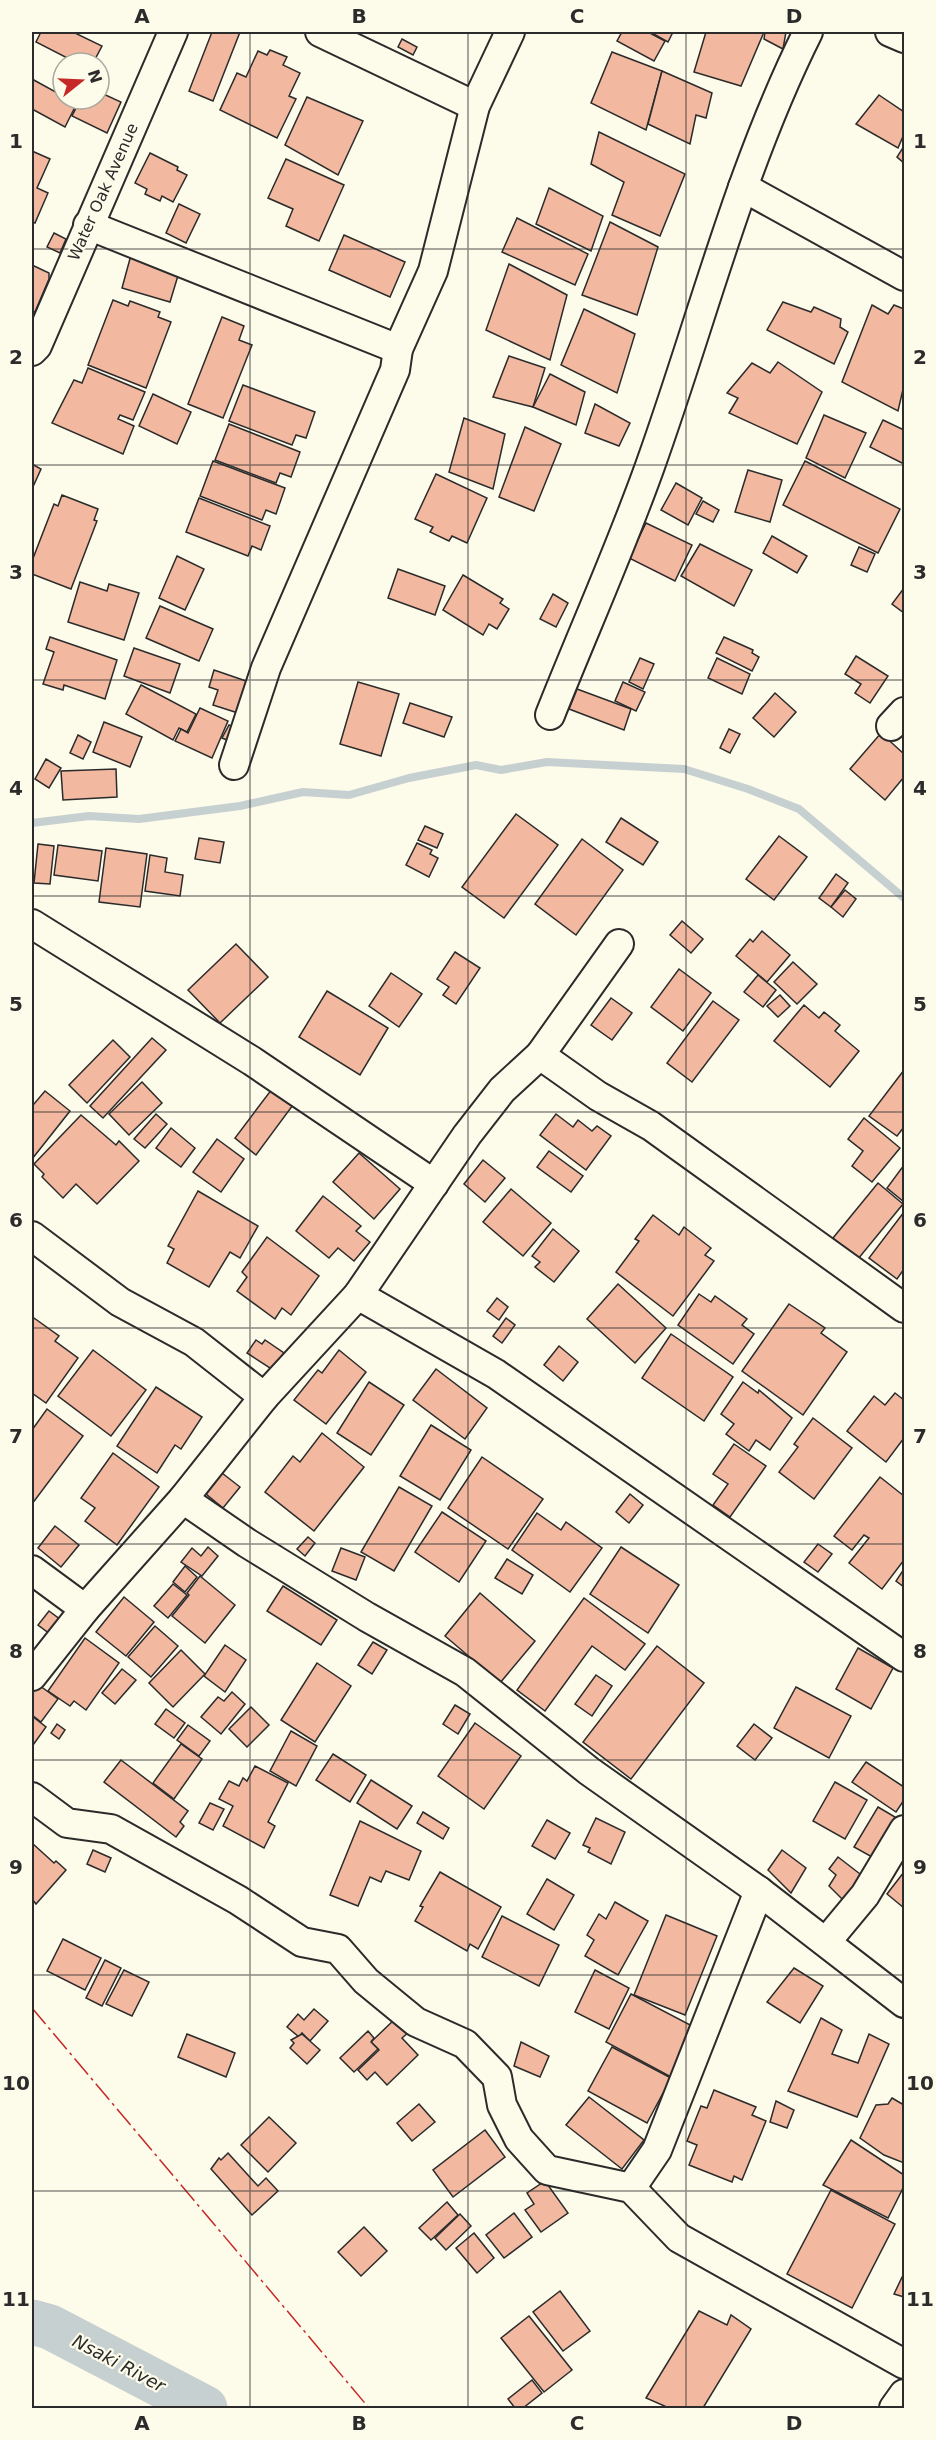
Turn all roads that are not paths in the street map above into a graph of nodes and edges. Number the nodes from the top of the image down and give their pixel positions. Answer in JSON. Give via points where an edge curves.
{"nodes":[{"id":1,"x":173,"y":32,"type":"edge"},
{"id":2,"x":320,"y":32,"type":"edge"},
{"id":3,"x":510,"y":32,"type":"edge"},
{"id":4,"x":808,"y":32,"type":"edge"},
{"id":5,"x":891,"y":32,"type":"edge"},
{"id":6,"x":904,"y":38,"type":"edge"},
{"id":7,"x":475,"y":106,"type":"junction"},
{"id":8,"x":743,"y":187,"type":"junction"},
{"id":9,"x":88,"y":225,"type":"junction"},
{"id":10,"x":904,"y":276,"type":"edge"},
{"id":11,"x":398,"y":349,"type":"junction"},
{"id":12,"x":32,"y":351,"type":"edge"},
{"id":13,"x":550,"y":715,"type":"dead end"},
{"id":14,"x":234,"y":765,"type":"dead end"},
{"id":15,"x":32,"y":924,"type":"edge"},
{"id":16,"x":619,"y":944,"type":"dead end"},
{"id":17,"x":540,"y":1055,"type":"junction"},
{"id":18,"x":434,"y":1184,"type":"junction"},
{"id":19,"x":32,"y":1236,"type":"edge"},
{"id":20,"x":358,"y":1295,"type":"junction"},
{"id":21,"x":904,"y":1308,"type":"edge"},
{"id":22,"x":264,"y":1397,"type":"junction"},
{"id":23,"x":183,"y":1499,"type":"junction"},
{"id":24,"x":32,"y":1570,"type":"edge"},
{"id":25,"x":85,"y":1609,"type":"junction"},
{"id":26,"x":904,"y":1657,"type":"edge"},
{"id":27,"x":32,"y":1676,"type":"edge"},
{"id":28,"x":32,"y":1797,"type":"edge"},
{"id":29,"x":904,"y":1830,"type":"edge"},
{"id":30,"x":759,"y":1891,"type":"junction"},
{"id":31,"x":826,"y":1942,"type":"junction"},
{"id":32,"x":904,"y":2002,"type":"edge"},
{"id":33,"x":631,"y":2188,"type":"junction"},
{"id":34,"x":904,"y":2364,"type":"edge"},
{"id":35,"x":904,"y":2394,"type":"edge"},
{"id":36,"x":894,"y":2409,"type":"edge"}],
"edges":[{"from":1,"to":9,"type":"street","name":"Water Oak Avenue"},
{"from":2,"to":7,"type":"street"},
{"from":3,"to":7,"type":"street"},
{"from":4,"to":8,"type":"street","via":[[784,80]]},
{"from":5,"to":6,"type":"street"},
{"from":7,"to":11,"type":"street","via":[[433,271]]},
{"from":8,"to":10,"type":"street"},
{"from":8,"to":13,"type":"street","via":[[649,468]]},
{"from":9,"to":11,"type":"street"},
{"from":9,"to":12,"type":"street","name":"Water Oak Avenue"},
{"from":11,"to":14,"type":"street","via":[[395,370],[266,668]]},
{"from":15,"to":18,"type":"street","via":[[252,1061]]},
{"from":16,"to":17,"type":"street"},
{"from":17,"to":18,"type":"street","via":[[502,1090]]},
{"from":17,"to":21,"type":"street","via":[[598,1096],[651,1126]]},
{"from":18,"to":20,"type":"street"},
{"from":19,"to":22,"type":"street","via":[[120,1302],[194,1341]]},
{"from":20,"to":22,"type":"street"},
{"from":20,"to":26,"type":"street","via":[[496,1374]]},
{"from":22,"to":23,"type":"street"},
{"from":23,"to":25,"type":"street"},
{"from":23,"to":30,"type":"street","via":[[367,1617],[465,1672],[589,1771]]},
{"from":24,"to":25,"type":"street"},
{"from":25,"to":27,"type":"street"},
{"from":28,"to":33,"type":"street","via":[[67,1823],[111,1829],[302,1941],[338,1949],[366,1981],[416,2022],[465,2044],[497,2077],[502,2105],[519,2139],[547,2170]]},
{"from":29,"to":31,"type":"street","via":[[865,1895]]},
{"from":30,"to":31,"type":"street"},
{"from":30,"to":33,"type":"street","via":[[657,2150]]},
{"from":31,"to":32,"type":"street"},
{"from":33,"to":34,"type":"street","via":[[680,2238]]},
{"from":35,"to":36,"type":"street"}]}
